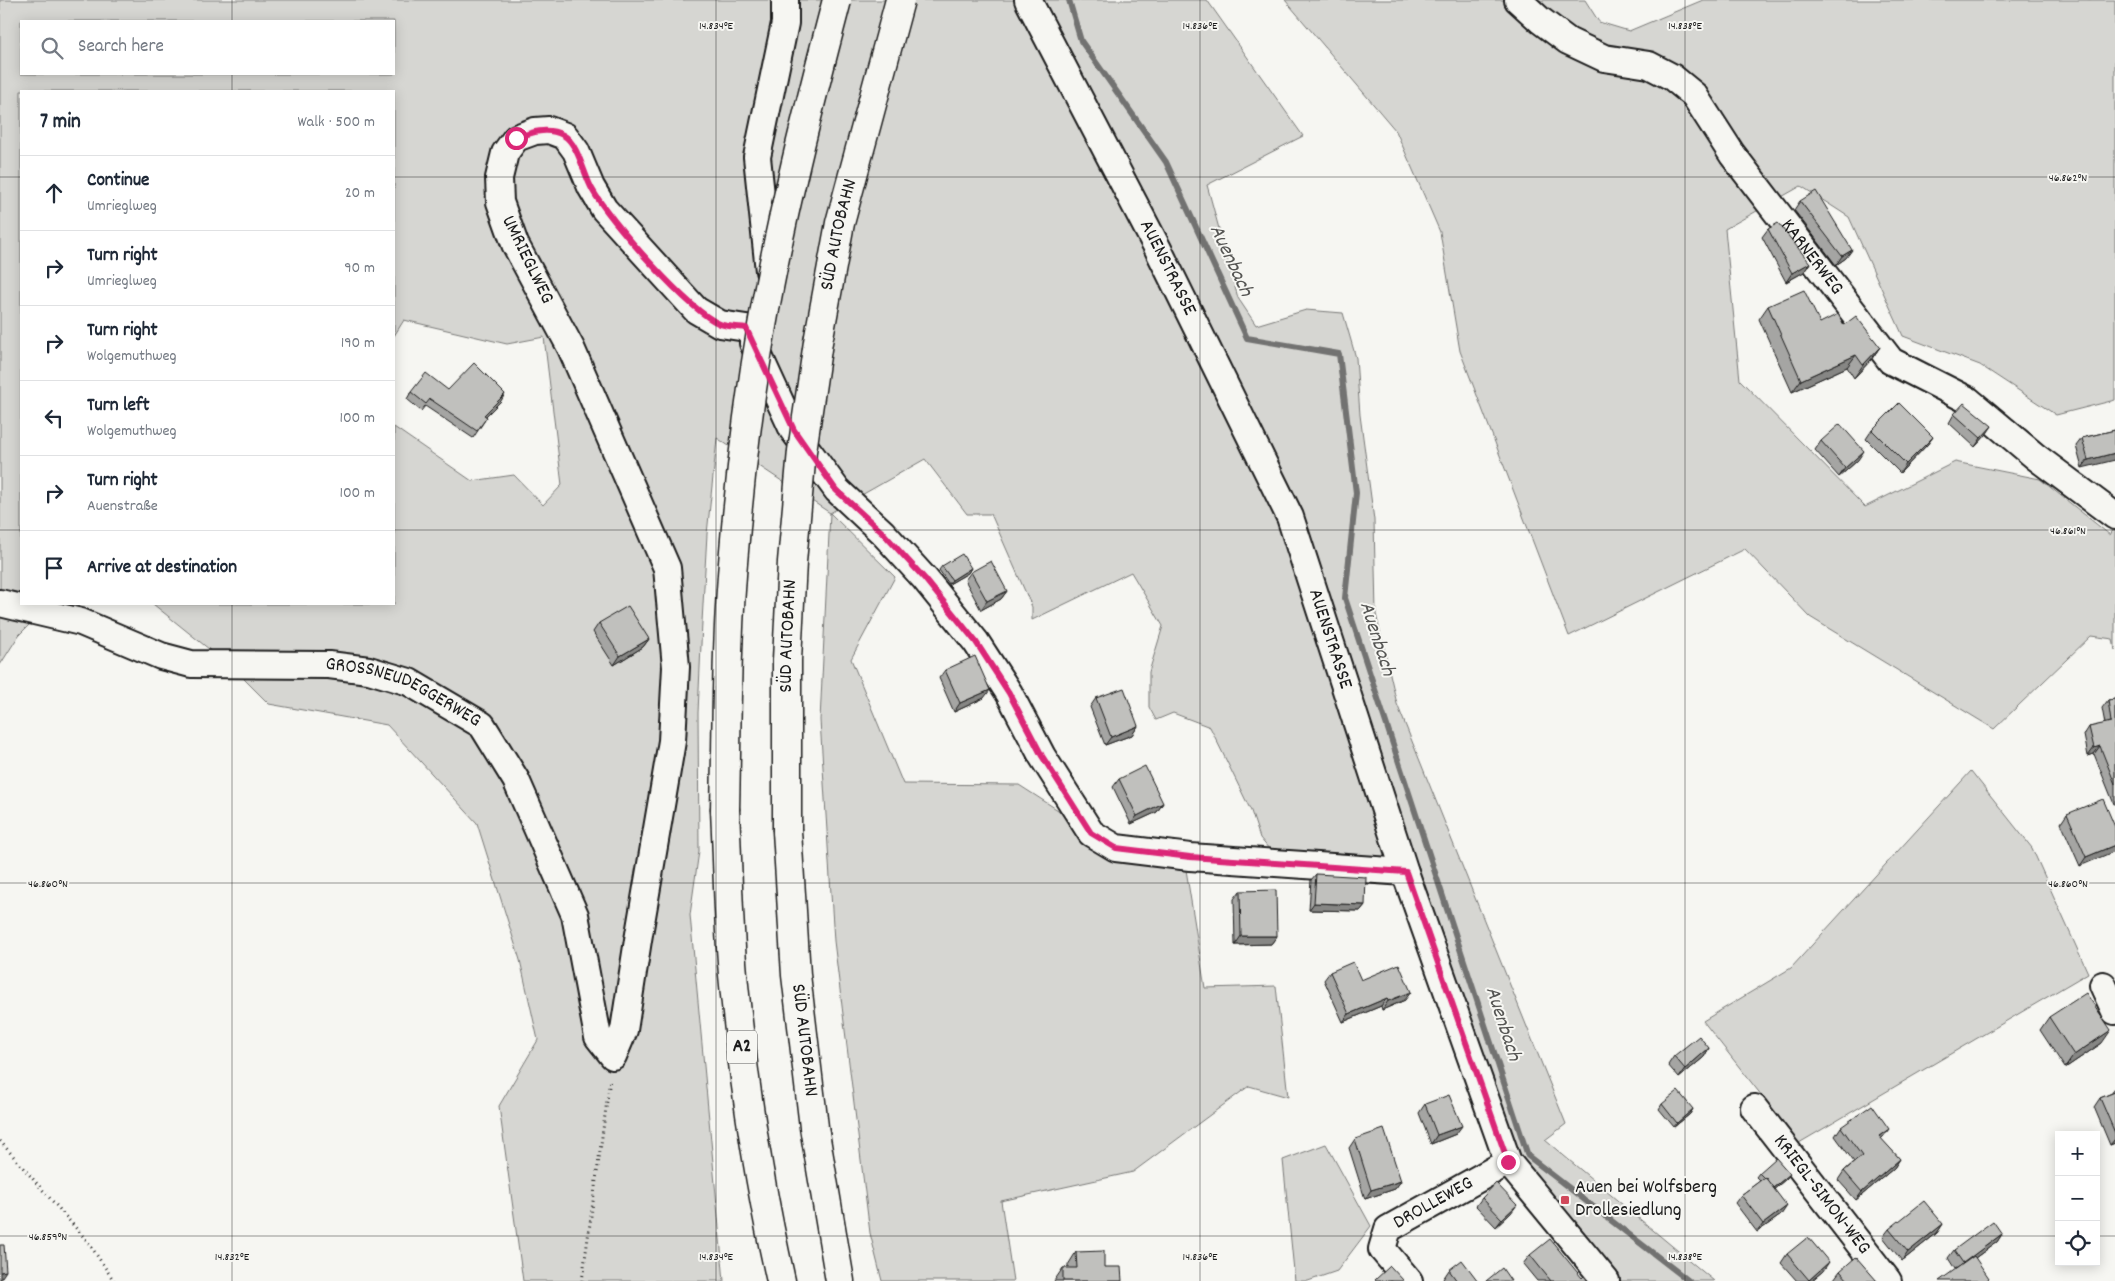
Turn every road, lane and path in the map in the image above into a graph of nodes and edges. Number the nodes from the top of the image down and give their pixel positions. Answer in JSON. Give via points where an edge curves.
{"nodes":[{"id":1,"x":785,"y":0,"type":"edge"},
{"id":2,"x":837,"y":0,"type":"edge"},
{"id":3,"x":900,"y":0,"type":"edge"},
{"id":4,"x":1518,"y":0,"type":"edge"},
{"id":5,"x":1035,"y":2,"type":"edge"},
{"id":6,"x":746,"y":328,"type":"junction"},
{"id":7,"x":2115,"y":515,"type":"edge"},
{"id":8,"x":2115,"y":520,"type":"edge"},
{"id":9,"x":0,"y":603,"type":"edge"},
{"id":10,"x":1406,"y":872,"type":"junction"},
{"id":11,"x":2102,"y":985,"type":"dead end"},
{"id":12,"x":2115,"y":1011,"type":"edge"},
{"id":13,"x":613,"y":1056,"type":"junction"},
{"id":14,"x":1754,"y":1108,"type":"dead end"},
{"id":15,"x":0,"y":1141,"type":"edge"},
{"id":16,"x":1508,"y":1162,"type":"junction"},
{"id":17,"x":114,"y":1281,"type":"edge"},
{"id":18,"x":582,"y":1281,"type":"edge"},
{"id":19,"x":781,"y":1281,"type":"edge"},
{"id":20,"x":840,"y":1281,"type":"edge"},
{"id":21,"x":1409,"y":1281,"type":"edge"},
{"id":22,"x":1606,"y":1281,"type":"edge"},
{"id":23,"x":1888,"y":1281,"type":"edge"}],
"edges":[{"from":1,"to":6,"type":"street","via":[[785,23],[757,157],[770,274],[765,302]]},
{"from":2,"to":19,"type":"highway","number":"A2","bridge":true,"via":[[812,94],[762,326],[734,551],[728,640],[725,810],[734,984],[751,1115]]},
{"from":3,"to":20,"type":"highway","name":"SÜD AUTOBAHN","bridge":true,"via":[[840,223],[818,342],[802,451],[787,660],[787,831],[796,975],[814,1127]]},
{"from":4,"to":7,"type":"street","name":"KARNERWEG","via":[[1568,41],[1604,58],[1648,65],[1672,77],[1694,95],[1732,154],[1891,362],[1968,400],[2036,457]]},
{"from":5,"to":10,"type":"street","name":"AUENSTRASSE","via":[[1290,517]]},
{"from":6,"to":10,"type":"street","via":[[794,430],[836,490],[925,579],[976,642],[1091,833],[1116,848],[1181,856]]},
{"from":6,"to":13,"type":"street","name":"UMRIEGLWEG","via":[[720,324],[696,310],[604,209],[590,187],[576,151],[565,136],[549,130],[516,138],[505,153],[499,178],[500,202],[514,244],[571,348],[667,568],[676,667],[672,741],[624,1030]]},
{"from":7,"to":8,"type":"street"},
{"from":9,"to":13,"type":"street","name":"GROSSNEUDEGGERWEG","via":[[81,622],[161,656],[191,664],[329,665],[369,670],[409,682],[482,725],[516,780],[575,915],[598,1037]]},
{"from":10,"to":16,"type":"street","name":"AUENSTRASSE"},
{"from":11,"to":12,"type":"street"},
{"from":13,"to":18,"type":"path"},
{"from":14,"to":23,"type":"street","name":"KRIEGL-SIMON-WEG"},
{"from":15,"to":17,"type":"path","via":[[88,1242]]},
{"from":16,"to":21,"type":"street","name":"DROLLEWEG","via":[[1388,1229],[1382,1249]]},
{"from":16,"to":22,"type":"street","name":"AUENSTRASSE"}]}
